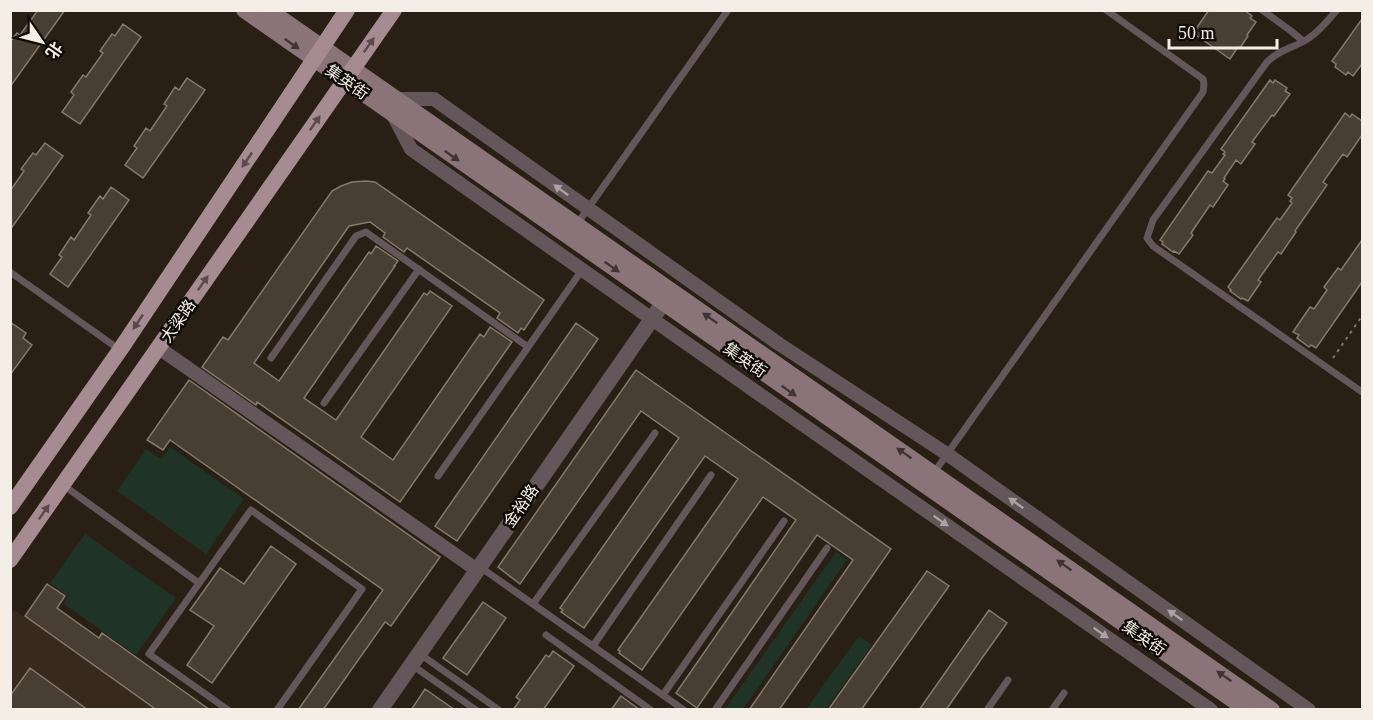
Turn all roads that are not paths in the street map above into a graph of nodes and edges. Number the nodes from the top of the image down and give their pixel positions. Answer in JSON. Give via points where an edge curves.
{"nodes":[{"id":1,"x":244,"y":10,"type":"edge"},
{"id":2,"x":269,"y":10,"type":"edge"},
{"id":3,"x":347,"y":10,"type":"edge"},
{"id":4,"x":394,"y":10,"type":"edge"},
{"id":5,"x":728,"y":10,"type":"edge"},
{"id":6,"x":1106,"y":10,"type":"edge"},
{"id":7,"x":1262,"y":10,"type":"edge"},
{"id":8,"x":1337,"y":10,"type":"edge"},
{"id":9,"x":1303,"y":41,"type":"junction"},
{"id":10,"x":318,"y":53,"type":"junction"},
{"id":11,"x":349,"y":75,"type":"junction"},
{"id":12,"x":394,"y":106,"type":"junction"},
{"id":13,"x":588,"y":209,"type":"junction"},
{"id":14,"x":576,"y":225,"type":"junction"},
{"id":15,"x":419,"y":269,"type":"junction"},
{"id":16,"x":582,"y":270,"type":"junction"},
{"id":17,"x":10,"y":272,"type":"edge"},
{"id":18,"x":663,"y":303,"type":"junction"},
{"id":19,"x":651,"y":319,"type":"junction"},
{"id":20,"x":528,"y":347,"type":"junction"},
{"id":21,"x":159,"y":348,"type":"junction"},
{"id":22,"x":120,"y":350,"type":"junction"},
{"id":23,"x":271,"y":358,"type":"dead end"},
{"id":24,"x":1362,"y":392,"type":"edge"},
{"id":25,"x":324,"y":403,"type":"dead end"},
{"id":26,"x":655,"y":433,"type":"dead end"},
{"id":27,"x":947,"y":454,"type":"junction"},
{"id":28,"x":933,"y":474,"type":"junction"},
{"id":29,"x":711,"y":475,"type":"dead end"},
{"id":30,"x":438,"y":476,"type":"dead end"},
{"id":31,"x":63,"y":485,"type":"junction"},
{"id":32,"x":10,"y":507,"type":"edge"},
{"id":33,"x":784,"y":521,"type":"dead end"},
{"id":34,"x":827,"y":548,"type":"dead end"},
{"id":35,"x":10,"y":560,"type":"edge"},
{"id":36,"x":478,"y":568,"type":"junction"},
{"id":37,"x":199,"y":583,"type":"junction"},
{"id":38,"x":533,"y":604,"type":"junction"},
{"id":39,"x":546,"y":635,"type":"dead end"},
{"id":40,"x":593,"y":646,"type":"junction"},
{"id":41,"x":415,"y":659,"type":"junction"},
{"id":42,"x":1008,"y":680,"type":"dead end"},
{"id":43,"x":1064,"y":693,"type":"dead end"},
{"id":44,"x":663,"y":695,"type":"junction"},
{"id":45,"x":228,"y":710,"type":"edge"},
{"id":46,"x":277,"y":710,"type":"edge"},
{"id":47,"x":380,"y":710,"type":"edge"},
{"id":48,"x":476,"y":710,"type":"edge"},
{"id":49,"x":500,"y":710,"type":"edge"},
{"id":50,"x":651,"y":710,"type":"edge"},
{"id":51,"x":684,"y":710,"type":"edge"},
{"id":52,"x":715,"y":710,"type":"edge"},
{"id":53,"x":987,"y":710,"type":"edge"},
{"id":54,"x":1052,"y":710,"type":"edge"},
{"id":55,"x":1211,"y":710,"type":"edge"},
{"id":56,"x":1247,"y":710,"type":"edge"},
{"id":57,"x":1272,"y":710,"type":"edge"},
{"id":58,"x":1309,"y":710,"type":"edge"}],
"edges":[{"from":1,"to":10,"type":"main road","name":"集英街","one_way":true},
{"from":2,"to":10,"type":"main road","name":"集英街"},
{"from":3,"to":10,"type":"main road","name":"大梁路"},
{"from":11,"to":4,"type":"main road","name":"大梁路","one_way":true},
{"from":5,"to":13,"type":"lane"},
{"from":6,"to":27,"type":"lane","via":[[1203,79],[1203,92]]},
{"from":7,"to":9,"type":"lane"},
{"from":8,"to":9,"type":"lane"},
{"from":9,"to":24,"type":"lane","via":[[1267,62],[1153,220],[1147,238],[1153,246]]},
{"from":10,"to":11,"type":"main road","name":"集英街"},
{"from":10,"to":22,"type":"main road","name":"大梁路","one_way":true},
{"from":11,"to":12,"type":"main road","name":"集英街"},
{"from":21,"to":11,"type":"main road","name":"大梁路","one_way":true},
{"from":13,"to":12,"type":"street","one_way":true,"via":[[434,99]]},
{"from":12,"to":14,"type":"main road","name":"集英街"},
{"from":12,"to":16,"type":"street","via":[[411,149]]},
{"from":12,"to":18,"type":"main road","name":"集英街","one_way":true},
{"from":13,"to":14,"type":"lane"},
{"from":13,"to":27,"type":"street","via":[[779,344]]},
{"from":28,"to":14,"type":"main road","name":"集英街","one_way":true},
{"from":15,"to":20,"type":"lane"},
{"from":15,"to":23,"type":"lane","via":[[366,232],[356,236]]},
{"from":15,"to":25,"type":"lane"},
{"from":16,"to":19,"type":"street"},
{"from":16,"to":20,"type":"lane"},
{"from":17,"to":22,"type":"lane"},
{"from":18,"to":19,"type":"street","name":"金裕路"},
{"from":18,"to":56,"type":"main road","name":"集英街","one_way":true},
{"from":19,"to":36,"type":"street","name":"金裕路"},
{"from":19,"to":55,"type":"street","one_way":true},
{"from":20,"to":30,"type":"lane"},
{"from":21,"to":31,"type":"main road","name":"大梁路"},
{"from":21,"to":36,"type":"street"},
{"from":22,"to":32,"type":"main road","name":"大梁路"},
{"from":26,"to":38,"type":"lane"},
{"from":27,"to":28,"type":"lane"},
{"from":58,"to":27,"type":"street","one_way":true},
{"from":57,"to":28,"type":"main road","name":"集英街","one_way":true},
{"from":29,"to":40,"type":"lane"},
{"from":35,"to":31,"type":"main road","name":"大梁路","one_way":true},
{"from":31,"to":37,"type":"lane"},
{"from":33,"to":44,"type":"lane"},
{"from":34,"to":52,"type":"lane"},
{"from":36,"to":38,"type":"lane"},
{"from":36,"to":41,"type":"street","name":"金裕路"},
{"from":37,"to":45,"type":"lane","via":[[149,654]]},
{"from":37,"to":46,"type":"lane","via":[[251,510],[362,589]]},
{"from":38,"to":40,"type":"lane"},
{"from":39,"to":50,"type":"lane"},
{"from":40,"to":44,"type":"lane"},
{"from":41,"to":47,"type":"street","name":"金裕路"},
{"from":41,"to":48,"type":"lane"},
{"from":41,"to":49,"type":"lane"},
{"from":42,"to":53,"type":"lane"},
{"from":43,"to":54,"type":"lane"},
{"from":44,"to":51,"type":"lane"}]}
